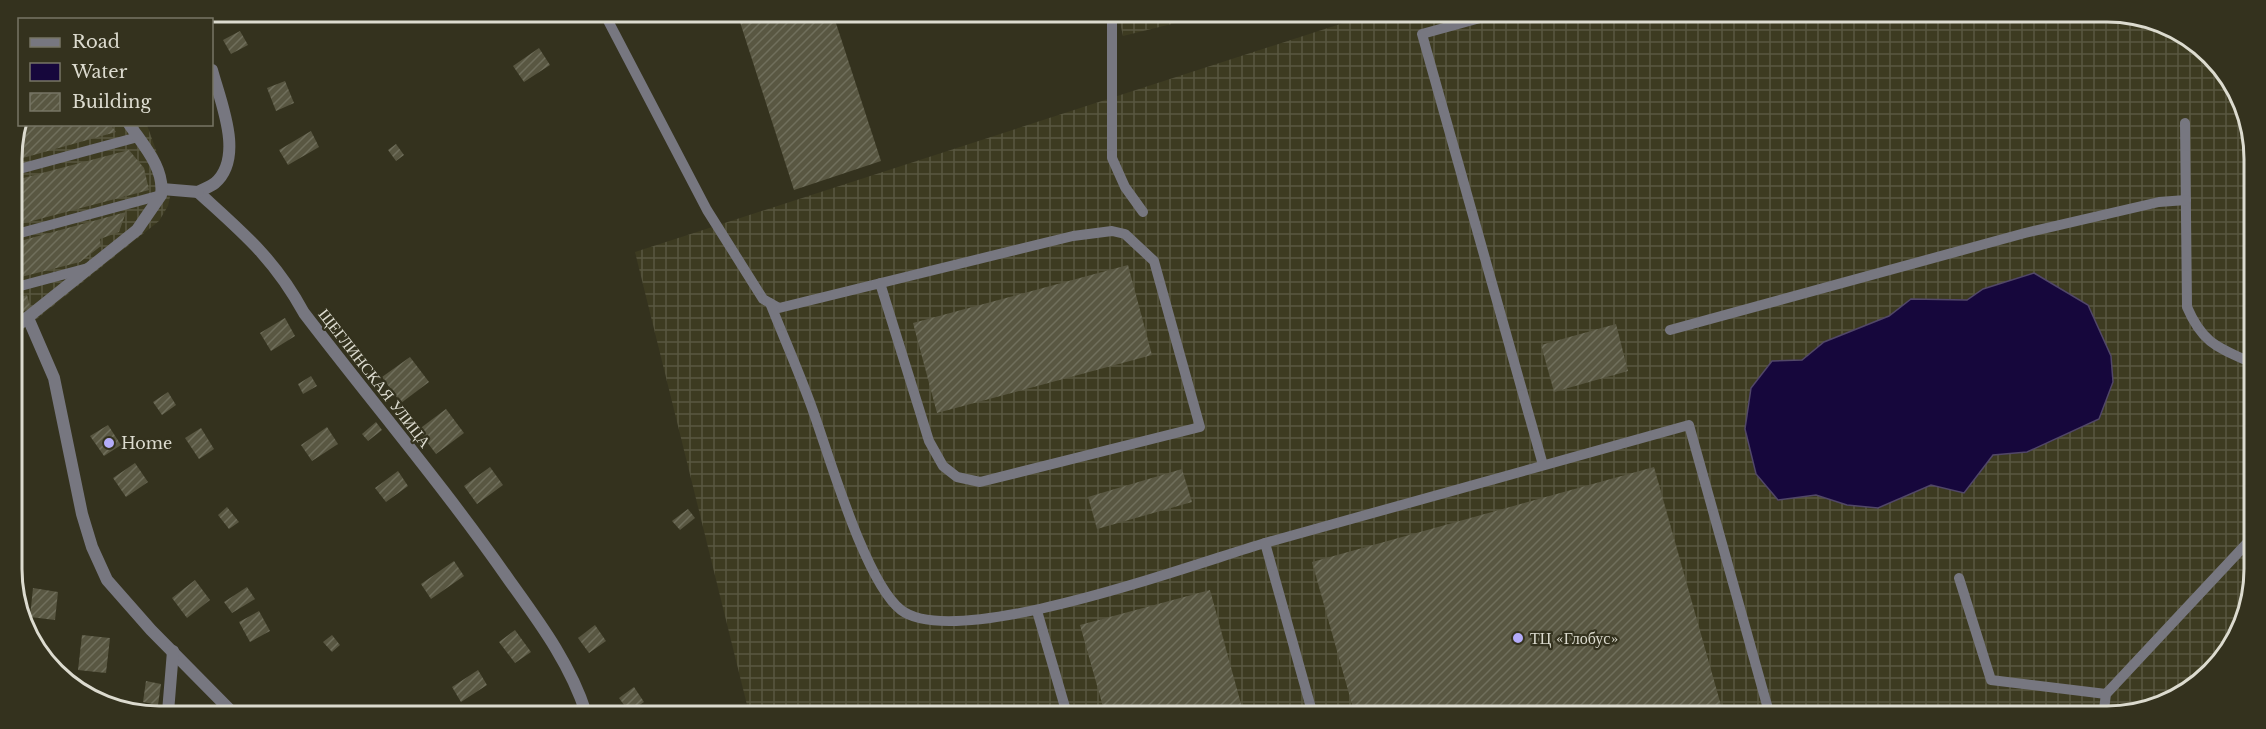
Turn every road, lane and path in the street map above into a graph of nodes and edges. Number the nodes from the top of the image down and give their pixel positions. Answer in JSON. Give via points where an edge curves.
{"nodes":[{"id":1,"x":609,"y":22,"type":"edge"},
{"id":2,"x":1112,"y":22,"type":"edge"},
{"id":3,"x":1466,"y":22,"type":"edge"},
{"id":4,"x":213,"y":74,"type":"edge"},
{"id":5,"x":2185,"y":123,"type":"dead end"},
{"id":6,"x":130,"y":126,"type":"edge"},
{"id":7,"x":138,"y":137,"type":"junction"},
{"id":8,"x":23,"y":168,"type":"edge"},
{"id":9,"x":161,"y":192,"type":"junction"},
{"id":10,"x":198,"y":192,"type":"junction"},
{"id":11,"x":2186,"y":200,"type":"junction"},
{"id":12,"x":1143,"y":212,"type":"dead end"},
{"id":13,"x":23,"y":232,"type":"edge"},
{"id":14,"x":89,"y":268,"type":"junction"},
{"id":15,"x":880,"y":282,"type":"junction"},
{"id":16,"x":23,"y":285,"type":"edge"},
{"id":17,"x":770,"y":303,"type":"junction"},
{"id":18,"x":28,"y":318,"type":"junction"},
{"id":19,"x":23,"y":322,"type":"edge"},
{"id":20,"x":1670,"y":330,"type":"dead end"},
{"id":21,"x":2244,"y":359,"type":"edge"},
{"id":22,"x":1543,"y":465,"type":"junction"},
{"id":23,"x":1265,"y":543,"type":"junction"},
{"id":24,"x":2244,"y":546,"type":"edge"},
{"id":25,"x":1959,"y":578,"type":"dead end"},
{"id":26,"x":1037,"y":611,"type":"junction"},
{"id":27,"x":173,"y":651,"type":"junction"},
{"id":28,"x":2106,"y":694,"type":"junction"},
{"id":29,"x":168,"y":706,"type":"edge"},
{"id":30,"x":226,"y":706,"type":"edge"},
{"id":31,"x":584,"y":706,"type":"edge"},
{"id":32,"x":1065,"y":706,"type":"edge"},
{"id":33,"x":1310,"y":706,"type":"edge"},
{"id":34,"x":1767,"y":706,"type":"edge"},
{"id":35,"x":2104,"y":706,"type":"edge"}],
"edges":[{"from":1,"to":17,"type":"lane","via":[[707,210],[763,299]]},
{"from":2,"to":12,"type":"lane","via":[[1112,158],[1125,187]]},
{"from":3,"to":22,"type":"lane","via":[[1422,34]]},
{"from":4,"to":10,"type":"street","via":[[230,150],[224,171],[214,183]]},
{"from":5,"to":11,"type":"lane"},
{"from":6,"to":7,"type":"street"},
{"from":7,"to":8,"type":"lane"},
{"from":7,"to":9,"type":"street","via":[[155,164]]},
{"from":9,"to":10,"type":"street"},
{"from":9,"to":13,"type":"lane"},
{"from":9,"to":14,"type":"street","via":[[137,230]]},
{"from":10,"to":31,"type":"street","name":"ЩЕГЛИНСКАЯ УЛИЦА","via":[[260,248],[285,279],[304,313],[478,535],[555,645]]},
{"from":11,"to":20,"type":"lane","via":[[2159,202],[2025,233]]},
{"from":11,"to":21,"type":"lane","via":[[2187,307],[2196,327],[2212,345]]},
{"from":14,"to":16,"type":"lane"},
{"from":14,"to":18,"type":"street"},
{"from":15,"to":15,"type":"lane","via":[[929,441],[943,466],[957,477],[980,482],[1200,427],[1154,261],[1125,234],[1112,231],[1073,236]]},
{"from":15,"to":17,"type":"lane","via":[[779,308]]},
{"from":17,"to":26,"type":"lane","via":[[864,552],[882,586],[901,609],[919,619],[947,623]]},
{"from":18,"to":19,"type":"street"},
{"from":18,"to":27,"type":"street","via":[[54,378],[92,547],[107,580]]},
{"from":22,"to":23,"type":"lane"},
{"from":22,"to":34,"type":"lane","via":[[1689,425]]},
{"from":23,"to":26,"type":"lane"},
{"from":23,"to":33,"type":"lane"},
{"from":24,"to":28,"type":"lane"},
{"from":25,"to":28,"type":"lane","via":[[1991,680]]},
{"from":26,"to":32,"type":"lane"},
{"from":27,"to":29,"type":"street"},
{"from":27,"to":30,"type":"street"},
{"from":28,"to":35,"type":"lane"}]}
